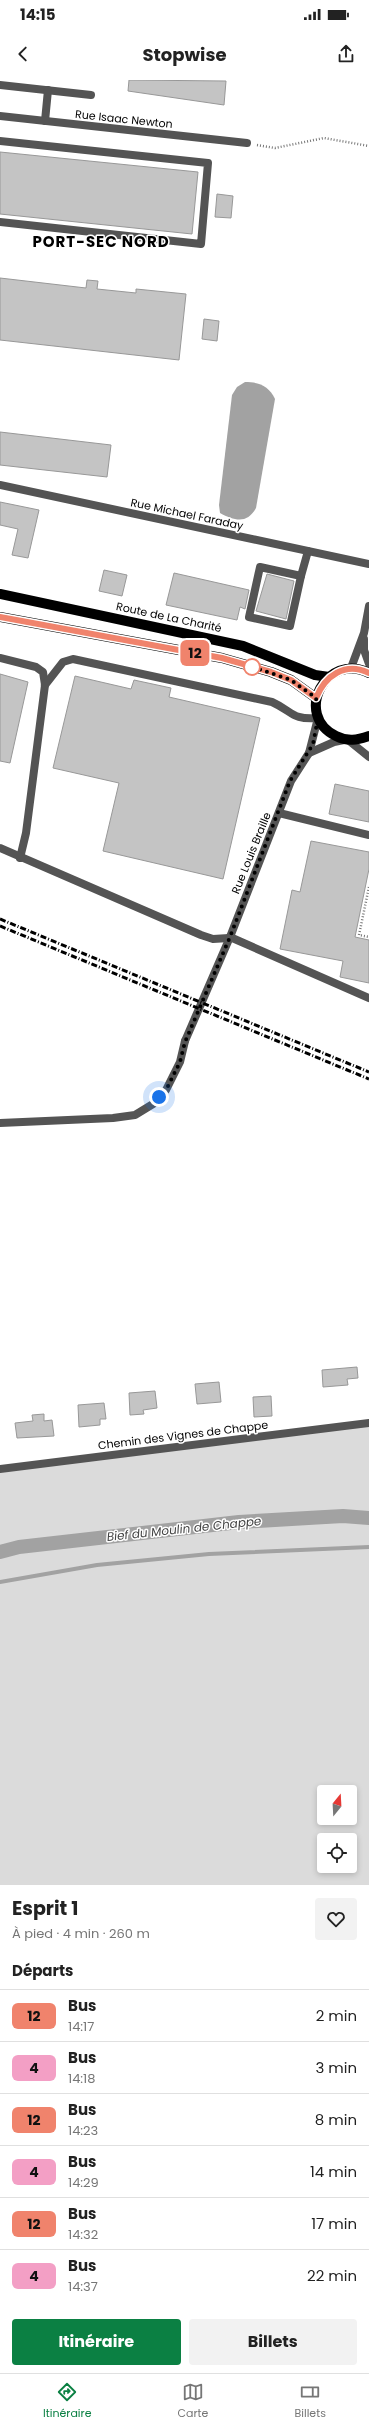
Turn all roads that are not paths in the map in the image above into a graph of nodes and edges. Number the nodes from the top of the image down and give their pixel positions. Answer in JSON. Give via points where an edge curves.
{"nodes":[{"id":1,"x":0,"y":85,"type":"edge"},
{"id":2,"x":48,"y":90,"type":"junction"},
{"id":3,"x":91,"y":95,"type":"dead end"},
{"id":4,"x":0,"y":116,"type":"edge"},
{"id":5,"x":45,"y":121,"type":"junction"},
{"id":6,"x":0,"y":141,"type":"edge"},
{"id":7,"x":247,"y":143,"type":"road end"},
{"id":8,"x":0,"y":222,"type":"edge"},
{"id":9,"x":0,"y":485,"type":"edge"},
{"id":10,"x":308,"y":551,"type":"junction"},
{"id":11,"x":369,"y":564,"type":"edge"},
{"id":12,"x":301,"y":576,"type":"junction"},
{"id":13,"x":0,"y":594,"type":"edge"},
{"id":14,"x":369,"y":606,"type":"edge"},
{"id":15,"x":0,"y":617,"type":"edge"},
{"id":16,"x":364,"y":633,"type":"junction"},
{"id":17,"x":0,"y":658,"type":"edge"},
{"id":18,"x":369,"y":664,"type":"edge"},
{"id":19,"x":351,"y":668,"type":"junction"},
{"id":20,"x":369,"y":673,"type":"edge"},
{"id":21,"x":329,"y":677,"type":"junction"},
{"id":22,"x":45,"y":685,"type":"junction"},
{"id":23,"x":316,"y":698,"type":"junction"},
{"id":24,"x":318,"y":718,"type":"junction"},
{"id":25,"x":369,"y":736,"type":"edge"},
{"id":26,"x":346,"y":740,"type":"junction"},
{"id":27,"x":309,"y":753,"type":"junction"},
{"id":28,"x":369,"y":757,"type":"edge"},
{"id":29,"x":279,"y":813,"type":"junction"},
{"id":30,"x":369,"y":835,"type":"edge"},
{"id":31,"x":0,"y":848,"type":"edge"},
{"id":32,"x":20,"y":858,"type":"junction"},
{"id":33,"x":230,"y":938,"type":"junction"},
{"id":34,"x":369,"y":998,"type":"edge"},
{"id":35,"x":0,"y":1123,"type":"edge"},
{"id":36,"x":369,"y":1423,"type":"edge"},
{"id":37,"x":0,"y":1468,"type":"edge"}],
"edges":[{"from":1,"to":2,"type":"street"},
{"from":2,"to":3,"type":"street"},
{"from":2,"to":5,"type":"street"},
{"from":4,"to":5,"type":"street","name":"Rue Isaac Newton"},
{"from":5,"to":7,"type":"street","name":"Rue Isaac Newton"},
{"from":6,"to":8,"type":"street","via":[[208,163],[201,244]]},
{"from":9,"to":10,"type":"street","name":"Rue Michael Faraday"},
{"from":10,"to":11,"type":"street","name":"Rue Michael Faraday"},
{"from":10,"to":12,"type":"street"},
{"from":12,"to":12,"type":"street","via":[[290,626],[249,617],[260,567]]},
{"from":13,"to":21,"type":"main road","name":"Route de La Charité","via":[[243,646],[315,675]]},
{"from":14,"to":16,"type":"street"},
{"from":15,"to":23,"type":"main road","via":[[222,658],[291,680]]},
{"from":16,"to":18,"type":"street","via":[[364,650]]},
{"from":16,"to":19,"type":"street"},
{"from":17,"to":22,"type":"street","via":[[36,667],[43,672]]},
{"from":19,"to":20,"type":"main road"},
{"from":19,"to":21,"type":"main road"},
{"from":21,"to":23,"type":"main road","via":[[320,686]]},
{"from":22,"to":24,"type":"street","via":[[63,662],[73,659],[272,702],[292,716],[302,719]]},
{"from":22,"to":32,"type":"street","via":[[26,833]]},
{"from":23,"to":24,"type":"main road"},
{"from":24,"to":26,"type":"main road","via":[[328,732]]},
{"from":24,"to":27,"type":"street","name":"Rue Louis Braille"},
{"from":25,"to":26,"type":"main road"},
{"from":26,"to":27,"type":"street","via":[[334,742]]},
{"from":26,"to":28,"type":"street"},
{"from":27,"to":29,"type":"street","name":"Rue Louis Braille","via":[[290,781]]},
{"from":29,"to":30,"type":"street"},
{"from":29,"to":33,"type":"street","name":"Rue Louis Braille"},
{"from":31,"to":32,"type":"street"},
{"from":32,"to":33,"type":"street","via":[[201,935],[213,939]]},
{"from":33,"to":34,"type":"street"},
{"from":33,"to":35,"type":"street","name":"Rue Louis Braille","via":[[185,1042],[180,1062],[166,1090],[153,1104],[135,1115],[113,1118]]},
{"from":36,"to":37,"type":"street","name":"Chemin des Vignes de Chappe"}]}
